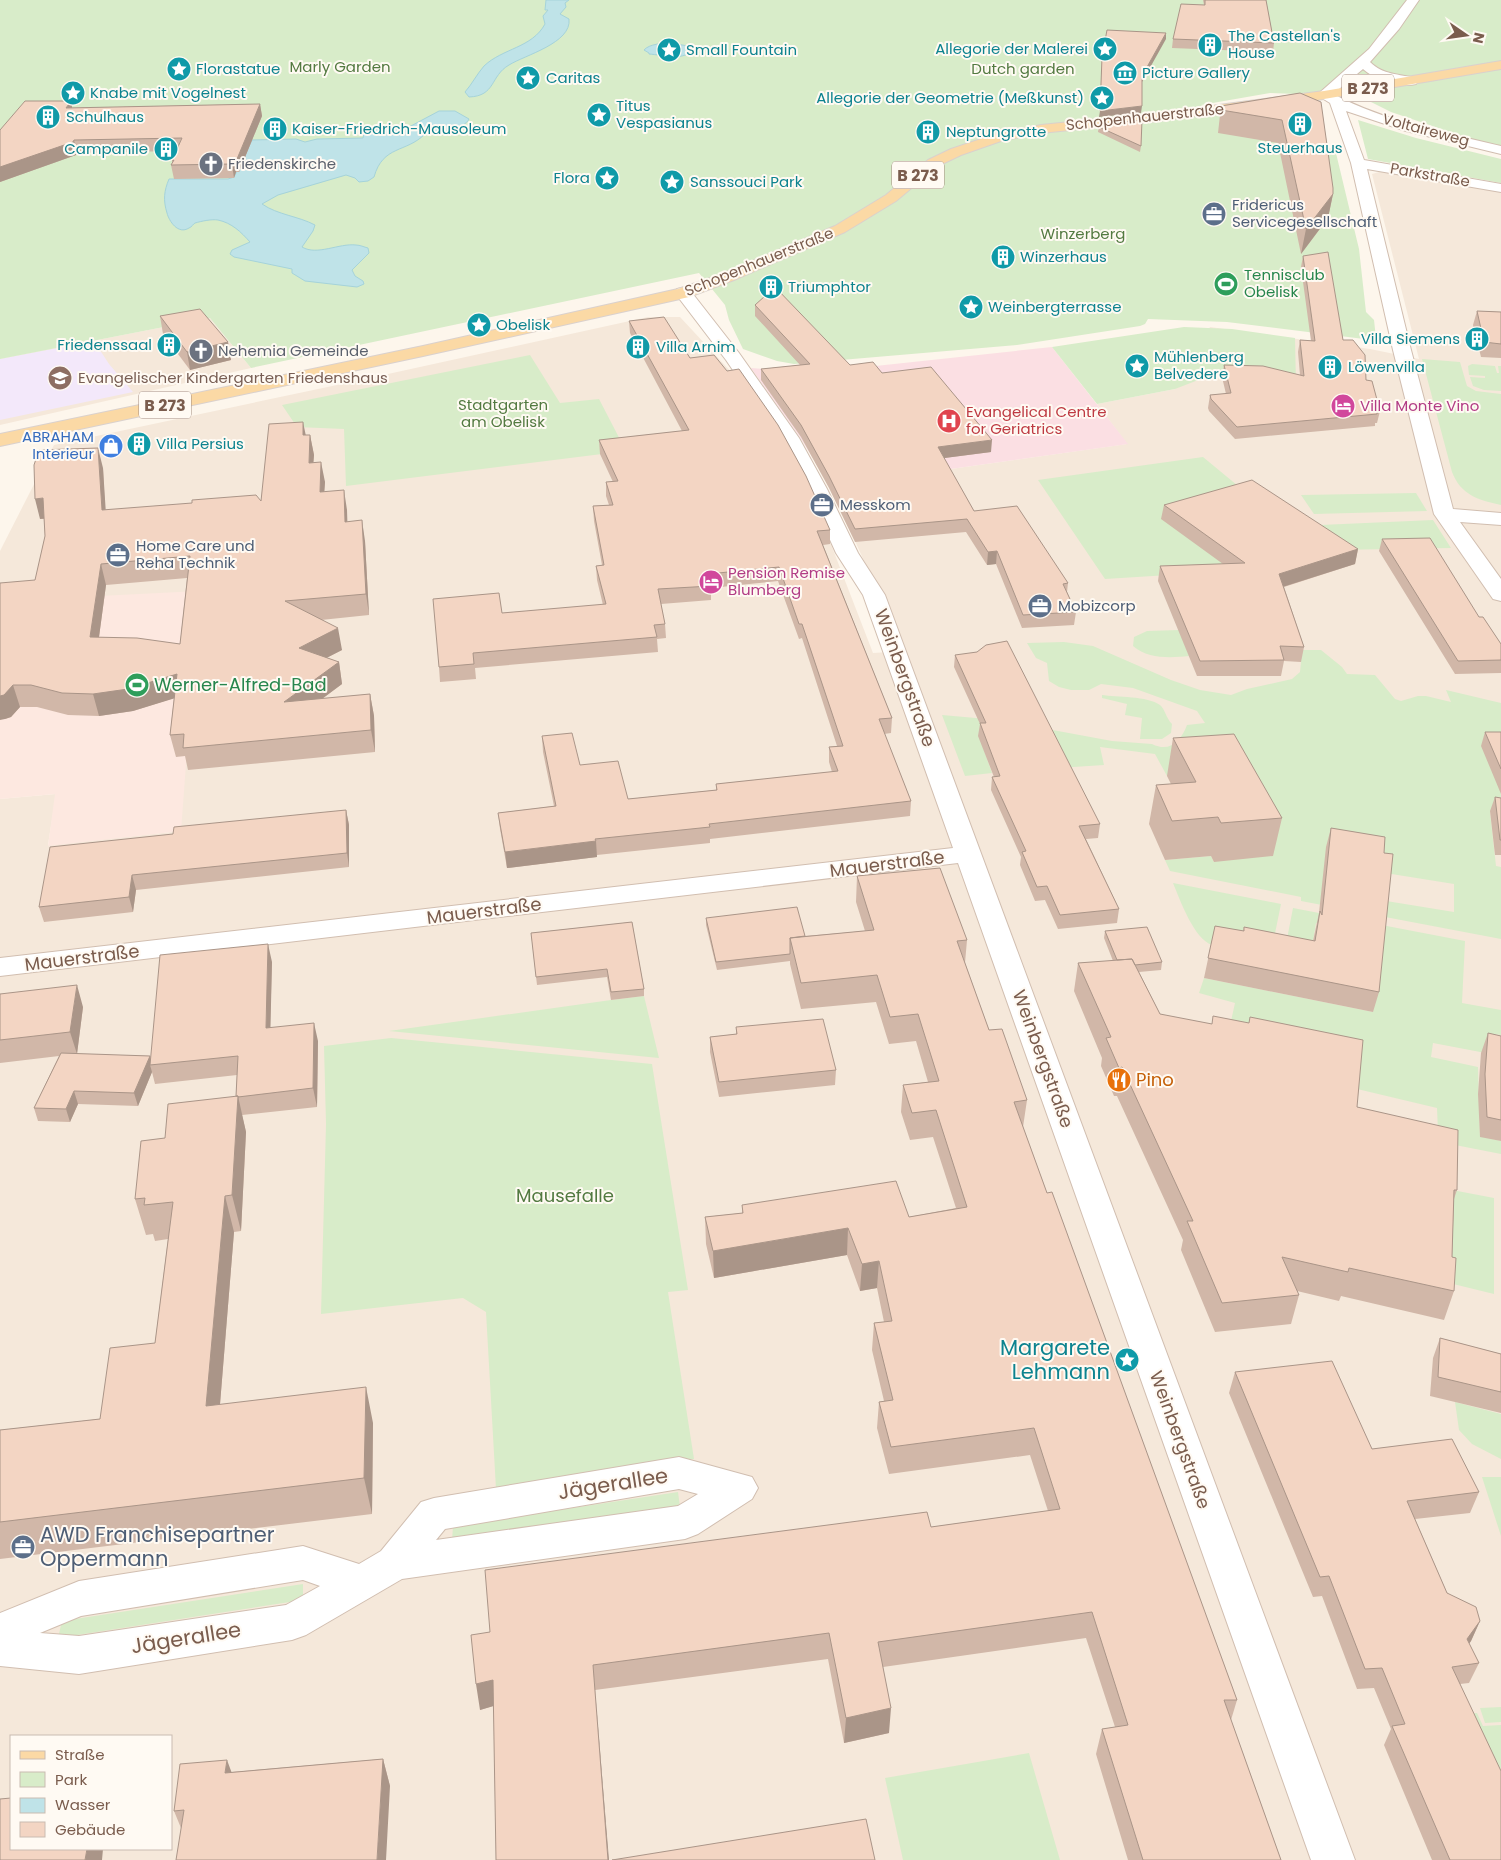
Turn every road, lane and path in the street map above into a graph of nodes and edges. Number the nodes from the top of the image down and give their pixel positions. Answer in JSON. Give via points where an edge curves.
{"nodes":[{"id":1,"x":1412,"y":0,"type":"edge"},
{"id":2,"x":1363,"y":61,"type":"junction"},
{"id":3,"x":1501,"y":65,"type":"edge"},
{"id":4,"x":1411,"y":81,"type":"junction"},
{"id":5,"x":1330,"y":98,"type":"junction"},
{"id":6,"x":1501,"y":150,"type":"edge"},
{"id":7,"x":1358,"y":163,"type":"junction"},
{"id":8,"x":1501,"y":188,"type":"edge"},
{"id":9,"x":684,"y":293,"type":"junction"},
{"id":10,"x":0,"y":440,"type":"edge"},
{"id":11,"x":1444,"y":514,"type":"junction"},
{"id":12,"x":1501,"y":519,"type":"edge"},
{"id":13,"x":1501,"y":594,"type":"edge"},
{"id":14,"x":968,"y":854,"type":"junction"},
{"id":15,"x":0,"y":967,"type":"edge"},
{"id":16,"x":395,"y":1563,"type":"junction"},
{"id":17,"x":362,"y":1582,"type":"junction"},
{"id":18,"x":0,"y":1631,"type":"edge"},
{"id":19,"x":0,"y":1648,"type":"edge"},
{"id":20,"x":1333,"y":1860,"type":"edge"}],
"edges":[{"from":1,"to":2,"type":"street","via":[[1398,24]]},
{"from":2,"to":4,"type":"street","via":[[1376,74]]},
{"from":2,"to":5,"type":"street"},
{"from":3,"to":4,"type":"main road","number":"B 273"},
{"from":4,"to":5,"type":"main road","number":"B 273"},
{"from":5,"to":6,"type":"street","name":"Voltaireweg","via":[[1402,125]]},
{"from":5,"to":7,"type":"street"},
{"from":5,"to":9,"type":"main road","name":"Schopenhauerstraße","number":"B 273","via":[[1041,129],[982,142],[933,163],[891,198],[840,229]]},
{"from":7,"to":8,"type":"street","name":"Parkstraße"},
{"from":7,"to":11,"type":"street"},
{"from":9,"to":10,"type":"main road","name":"Schopenhauerstraße","number":"B 273"},
{"from":9,"to":14,"type":"street","name":"Weinbergstraße","via":[[789,438],[847,553],[874,594]]},
{"from":11,"to":12,"type":"street"},
{"from":11,"to":13,"type":"street"},
{"from":14,"to":15,"type":"street","name":"Mauerstraße"},
{"from":14,"to":20,"type":"street","name":"Weinbergstraße"},
{"from":16,"to":16,"type":"street","name":"Jägerallee","via":[[685,1522],[739,1488],[679,1473],[434,1514]]},
{"from":16,"to":17,"type":"street","name":"Jägerallee"},
{"from":17,"to":18,"type":"street","via":[[303,1563],[79,1599]]},
{"from":17,"to":19,"type":"street","name":"Jägerallee","via":[[292,1622],[79,1655]]}]}
